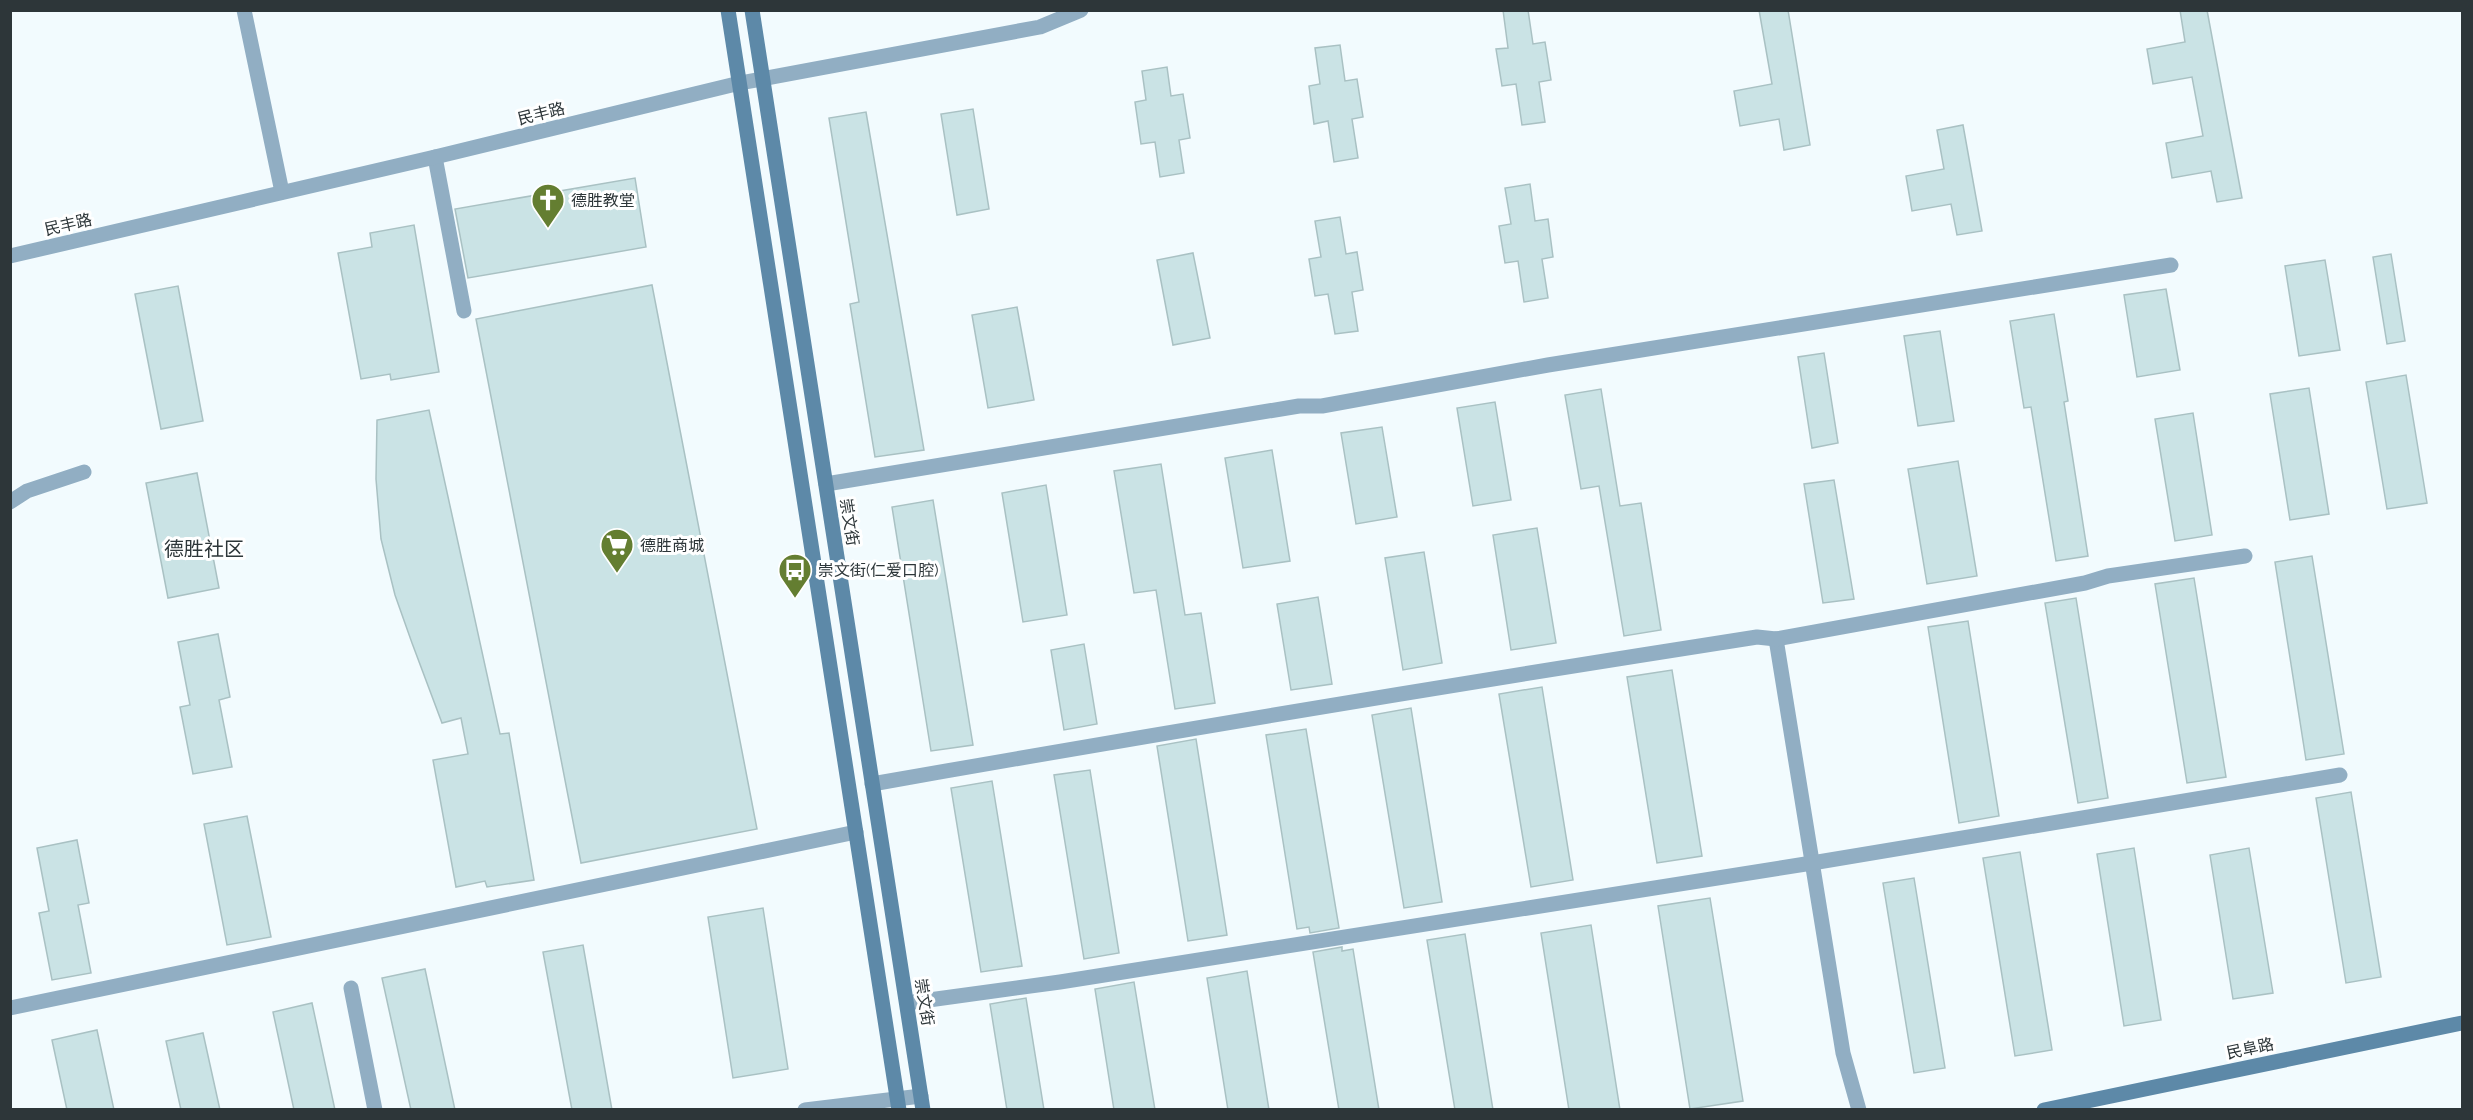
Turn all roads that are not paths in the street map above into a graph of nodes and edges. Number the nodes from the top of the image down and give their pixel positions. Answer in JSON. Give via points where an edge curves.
{"nodes":[{"id":1,"x":244,"y":10,"type":"edge"},
{"id":2,"x":728,"y":10,"type":"edge"},
{"id":3,"x":752,"y":10,"type":"edge"},
{"id":4,"x":1081,"y":10,"type":"edge"},
{"id":5,"x":763,"y":81,"type":"junction"},
{"id":6,"x":740,"y":83,"type":"junction"},
{"id":7,"x":435,"y":158,"type":"junction"},
{"id":8,"x":282,"y":192,"type":"junction"},
{"id":9,"x":10,"y":256,"type":"edge"},
{"id":10,"x":2170,"y":265,"type":"dead end"},
{"id":11,"x":464,"y":311,"type":"dead end"},
{"id":12,"x":84,"y":472,"type":"dead end"},
{"id":13,"x":826,"y":484,"type":"junction"},
{"id":14,"x":10,"y":502,"type":"edge"},
{"id":15,"x":2245,"y":556,"type":"dead end"},
{"id":16,"x":1776,"y":639,"type":"junction"},
{"id":17,"x":2340,"y":775,"type":"dead end"},
{"id":18,"x":872,"y":784,"type":"junction"},
{"id":19,"x":856,"y":832,"type":"junction"},
{"id":20,"x":1812,"y":863,"type":"junction"},
{"id":21,"x":351,"y":988,"type":"dead end"},
{"id":22,"x":906,"y":1003,"type":"junction"},
{"id":23,"x":10,"y":1008,"type":"edge"},
{"id":24,"x":2463,"y":1023,"type":"edge"},
{"id":25,"x":922,"y":1103,"type":"edge"},
{"id":26,"x":898,"y":1105,"type":"edge"},
{"id":27,"x":375,"y":1110,"type":"edge"},
{"id":28,"x":805,"y":1110,"type":"edge"},
{"id":29,"x":1859,"y":1110,"type":"edge"},
{"id":30,"x":2044,"y":1110,"type":"edge"}],
"edges":[{"from":1,"to":8,"type":"street"},
{"from":2,"to":6,"type":"street"},
{"from":3,"to":5,"type":"street","name":"崇文街"},
{"from":4,"to":5,"type":"street","name":"民丰路","via":[[1040,27]]},
{"from":5,"to":6,"type":"street","name":"民丰路"},
{"from":5,"to":13,"type":"street","name":"崇文街"},
{"from":6,"to":7,"type":"street","name":"民丰路"},
{"from":6,"to":19,"type":"street"},
{"from":7,"to":8,"type":"street","name":"民丰路"},
{"from":7,"to":11,"type":"street"},
{"from":8,"to":9,"type":"street","name":"民丰路"},
{"from":10,"to":13,"type":"street"},
{"from":12,"to":14,"type":"street","via":[[27,491]]},
{"from":13,"to":18,"type":"street","name":"崇文街"},
{"from":15,"to":16,"type":"street","via":[[2108,576],[2085,584]]},
{"from":16,"to":18,"type":"street","via":[[1757,637],[1545,670]]},
{"from":16,"to":20,"type":"street"},
{"from":17,"to":20,"type":"street"},
{"from":18,"to":22,"type":"street","name":"崇文街"},
{"from":19,"to":23,"type":"street"},
{"from":19,"to":26,"type":"street"},
{"from":20,"to":22,"type":"street"},
{"from":20,"to":29,"type":"street","via":[[1843,1053]]},
{"from":21,"to":27,"type":"street"},
{"from":22,"to":25,"type":"street","name":"崇文街"},
{"from":24,"to":30,"type":"street","name":"民阜路"},
{"from":25,"to":26,"type":"street"},
{"from":26,"to":28,"type":"street"}]}
